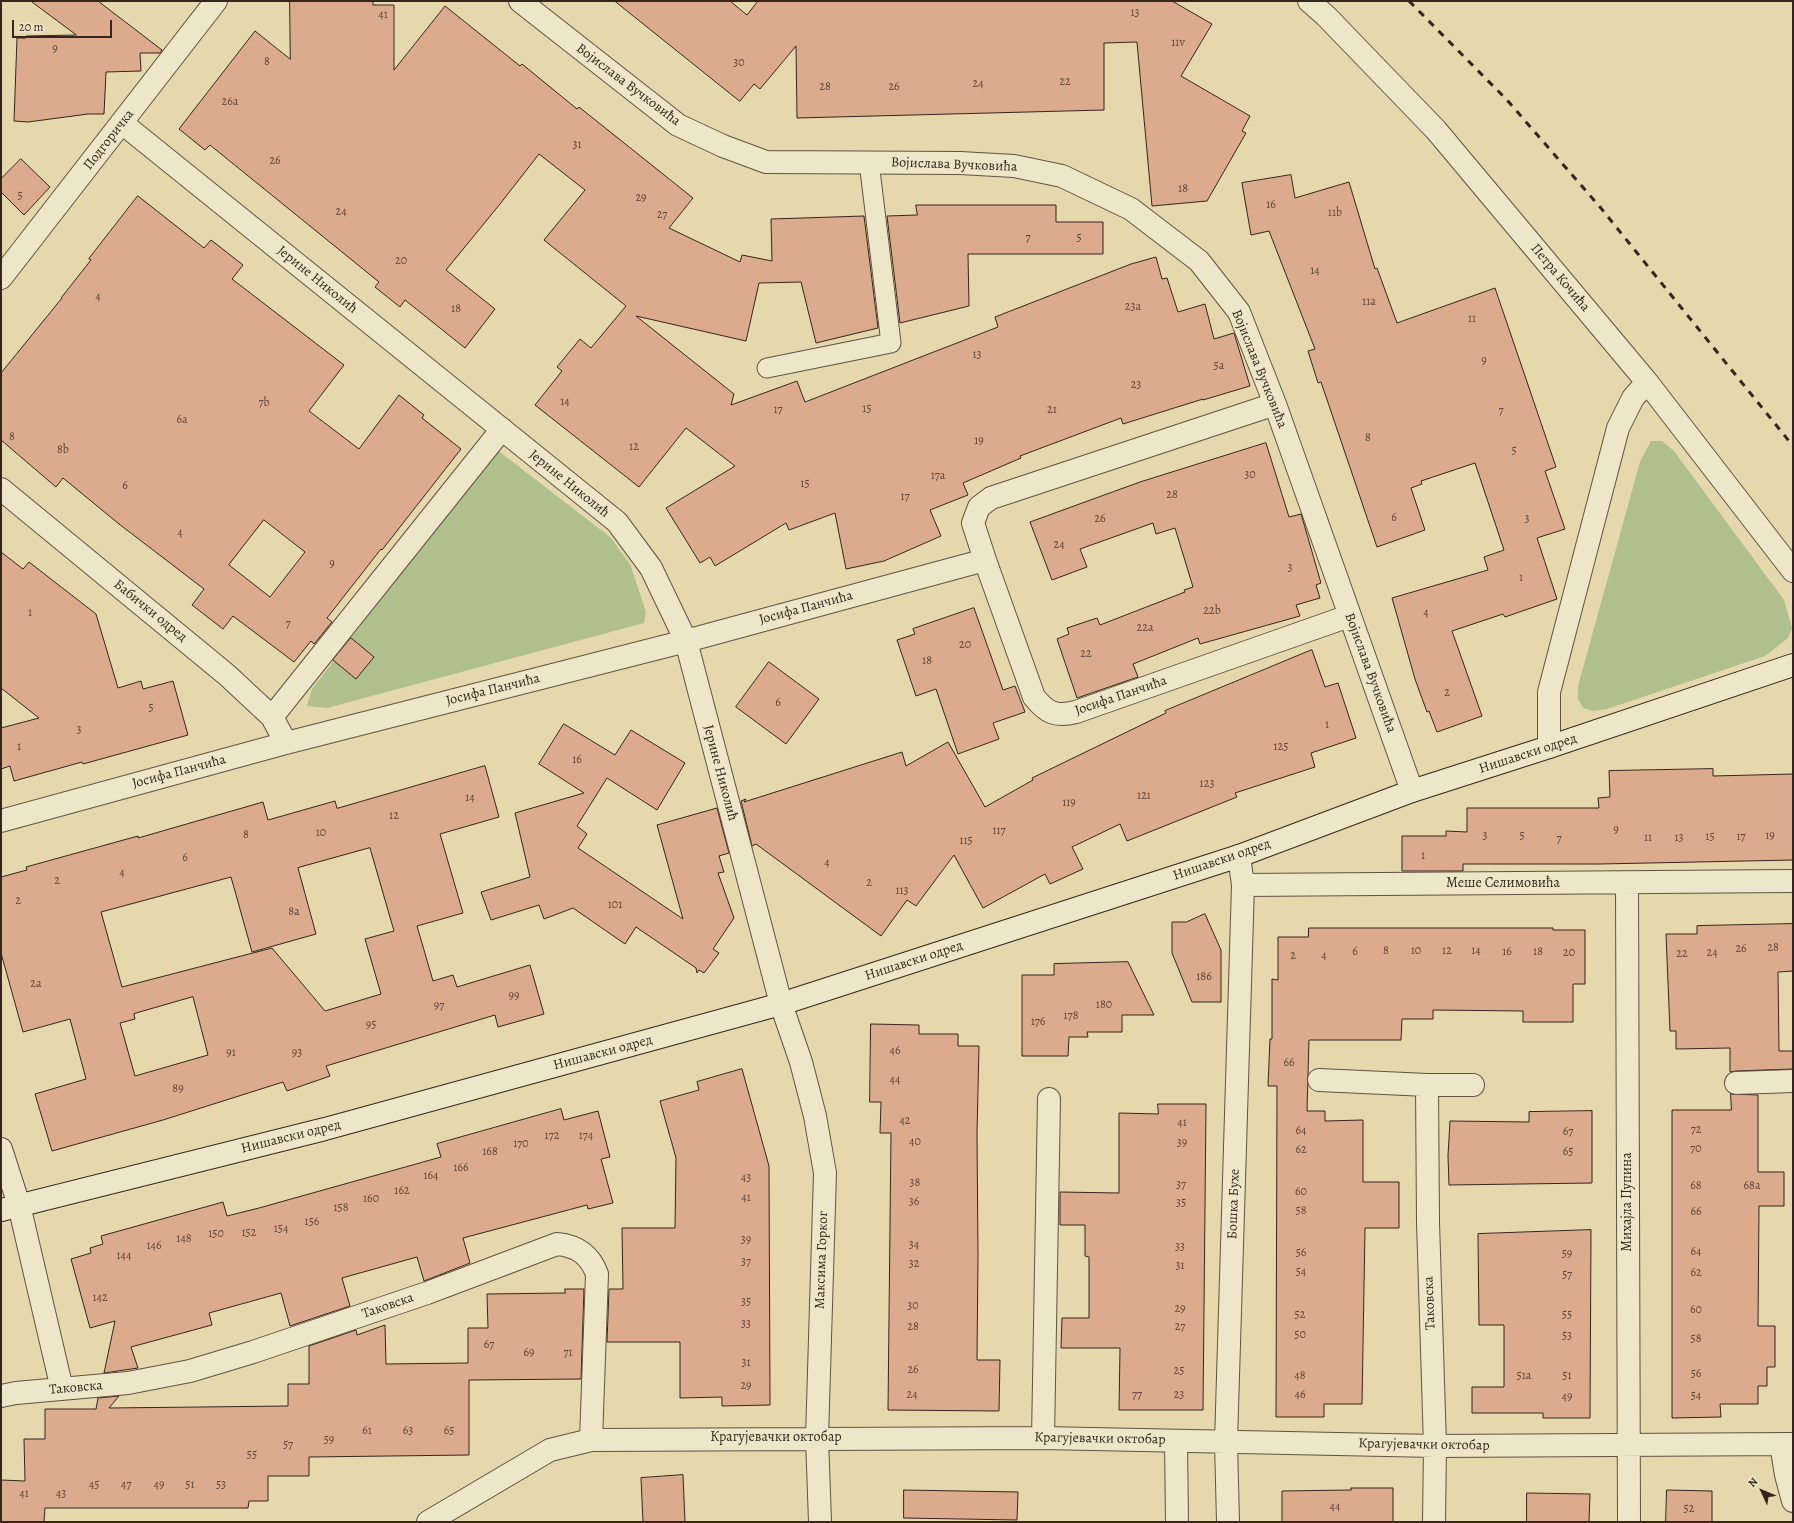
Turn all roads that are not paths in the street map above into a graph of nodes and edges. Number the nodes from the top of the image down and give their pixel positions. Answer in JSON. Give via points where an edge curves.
{"nodes":[{"id":1,"x":216,"y":1,"type":"edge"},
{"id":2,"x":520,"y":1,"type":"edge"},
{"id":3,"x":1309,"y":1,"type":"edge"},
{"id":4,"x":122,"y":123,"type":"junction"},
{"id":5,"x":869,"y":162,"type":"junction"},
{"id":6,"x":1,"y":278,"type":"edge"},
{"id":7,"x":767,"y":368,"type":"dead end"},
{"id":8,"x":1647,"y":382,"type":"junction"},
{"id":9,"x":1275,"y":404,"type":"junction"},
{"id":10,"x":502,"y":429,"type":"junction"},
{"id":11,"x":1,"y":489,"type":"edge"},
{"id":12,"x":985,"y":560,"type":"junction"},
{"id":13,"x":1793,"y":570,"type":"edge"},
{"id":14,"x":1349,"y":616,"type":"junction"},
{"id":15,"x":686,"y":641,"type":"junction"},
{"id":16,"x":1793,"y":665,"type":"edge"},
{"id":17,"x":272,"y":718,"type":"junction"},
{"id":18,"x":286,"y":742,"type":"junction"},
{"id":19,"x":1549,"y":747,"type":"junction"},
{"id":20,"x":1412,"y":791,"type":"junction"},
{"id":21,"x":1,"y":821,"type":"edge"},
{"id":22,"x":1239,"y":856,"type":"junction"},
{"id":23,"x":1793,"y":881,"type":"edge"},
{"id":24,"x":1627,"y":883,"type":"junction"},
{"id":25,"x":1243,"y":885,"type":"junction"},
{"id":26,"x":781,"y":1004,"type":"junction"},
{"id":27,"x":1319,"y":1080,"type":"dead end"},
{"id":28,"x":1793,"y":1081,"type":"edge"},
{"id":29,"x":1736,"y":1083,"type":"dead end"},
{"id":30,"x":1427,"y":1085,"type":"junction"},
{"id":31,"x":1473,"y":1085,"type":"dead end"},
{"id":32,"x":1048,"y":1099,"type":"dead end"},
{"id":33,"x":1,"y":1149,"type":"edge"},
{"id":34,"x":10,"y":1207,"type":"edge"},
{"id":35,"x":62,"y":1389,"type":"junction"},
{"id":36,"x":1,"y":1396,"type":"edge"},
{"id":37,"x":817,"y":1438,"type":"junction"},
{"id":38,"x":1043,"y":1438,"type":"junction"},
{"id":39,"x":591,"y":1440,"type":"junction"},
{"id":40,"x":1176,"y":1441,"type":"junction"},
{"id":41,"x":1226,"y":1442,"type":"junction"},
{"id":42,"x":1787,"y":1444,"type":"edge"},
{"id":43,"x":1435,"y":1446,"type":"junction"},
{"id":44,"x":1629,"y":1446,"type":"junction"},
{"id":45,"x":1793,"y":1500,"type":"edge"},
{"id":46,"x":428,"y":1522,"type":"edge"},
{"id":47,"x":820,"y":1522,"type":"edge"},
{"id":48,"x":1177,"y":1522,"type":"edge"},
{"id":49,"x":1228,"y":1522,"type":"edge"},
{"id":50,"x":1434,"y":1522,"type":"edge"},
{"id":51,"x":1629,"y":1522,"type":"edge"}],
"edges":[{"from":1,"to":4,"type":"street","name":"Подгоричка"},
{"from":2,"to":5,"type":"street","name":"Војислава Вучковића","via":[[678,125],[723,146],[766,162]]},
{"from":3,"to":8,"type":"street","name":"Петра Кочића","via":[[1436,130]]},
{"from":4,"to":6,"type":"street","name":"Подгоричка"},
{"from":4,"to":10,"type":"street","name":"Јерине Николић"},
{"from":5,"to":7,"type":"lane","via":[[891,344]]},
{"from":5,"to":9,"type":"street","name":"Војислава Вучковића","via":[[1014,166],[1062,176],[1131,210],[1199,261],[1239,312]]},
{"from":8,"to":13,"type":"street","name":"Петра Кочића"},
{"from":8,"to":19,"type":"street","via":[[1633,398],[1618,428],[1549,692]]},
{"from":9,"to":12,"type":"street","name":"Јосифа Панчића","via":[[991,498],[979,507],[973,523]]},
{"from":9,"to":14,"type":"street","name":"Војислава Вучковића"},
{"from":10,"to":15,"type":"street","name":"Јерине Николић","via":[[617,522],[651,568]]},
{"from":10,"to":17,"type":"street"},
{"from":11,"to":17,"type":"street","name":"Бабички одред","via":[[201,653]]},
{"from":12,"to":14,"type":"street","name":"Јосифа Панчића","via":[[1034,696],[1044,708],[1058,715],[1076,712]]},
{"from":12,"to":15,"type":"street","name":"Јосифа Панчића"},
{"from":14,"to":20,"type":"street","name":"Војислава Вучковића"},
{"from":15,"to":18,"type":"street","name":"Јосифа Панчића"},
{"from":15,"to":26,"type":"street","name":"Јерине Николић"},
{"from":16,"to":19,"type":"street","name":"Нишавски одред"},
{"from":17,"to":18,"type":"street","name":"Бабички одред"},
{"from":18,"to":21,"type":"street","name":"Јосифа Панчића"},
{"from":19,"to":20,"type":"street","name":"Нишавски одред"},
{"from":20,"to":22,"type":"street","name":"Нишавски одред"},
{"from":22,"to":25,"type":"street"},
{"from":22,"to":26,"type":"street","name":"Нишавски одред"},
{"from":23,"to":24,"type":"street","name":"Меше Селимовића"},
{"from":24,"to":25,"type":"street","name":"Меше Селимовића"},
{"from":24,"to":44,"type":"street","name":"Михајла Пупина"},
{"from":25,"to":41,"type":"street","name":"Бошка Бухе"},
{"from":26,"to":34,"type":"street","name":"Нишавски одред","via":[[325,1129]]},
{"from":26,"to":37,"type":"street","name":"Максима Горког","via":[[801,1062],[815,1116],[824,1173]]},
{"from":27,"to":30,"type":"street"},
{"from":28,"to":29,"type":"street"},
{"from":30,"to":31,"type":"street"},
{"from":30,"to":43,"type":"street","name":"Таковска","via":[[1428,1222]]},
{"from":32,"to":38,"type":"street"},
{"from":33,"to":34,"type":"street"},
{"from":34,"to":35,"type":"street"},
{"from":35,"to":36,"type":"street","name":"Таковска"},
{"from":35,"to":39,"type":"street","name":"Таковска","via":[[128,1383],[190,1371],[427,1294],[557,1244],[575,1247],[582,1252],[589,1258],[597,1274]]},
{"from":37,"to":38,"type":"street","name":"Крагујевачки октобар"},
{"from":37,"to":39,"type":"street","name":"Крагујевачки октобар"},
{"from":37,"to":47,"type":"street","name":"Максима Горког"},
{"from":38,"to":40,"type":"street","name":"Крагујевачки октобар"},
{"from":39,"to":46,"type":"street","name":"Крагујевачки октобар","via":[[550,1450]]},
{"from":40,"to":41,"type":"street","name":"Крагујевачки октобар"},
{"from":40,"to":48,"type":"street"},
{"from":41,"to":43,"type":"street","name":"Крагујевачки октобар"},
{"from":41,"to":49,"type":"street","name":"Бошка Бухе"},
{"from":42,"to":44,"type":"street","name":"Крагујевачки октобар"},
{"from":42,"to":45,"type":"street","via":[[1786,1475]]},
{"from":43,"to":44,"type":"street","name":"Крагујевачки октобар"},
{"from":43,"to":50,"type":"street","name":"Таковска"},
{"from":44,"to":51,"type":"street","name":"Михајла Пупина"}]}
